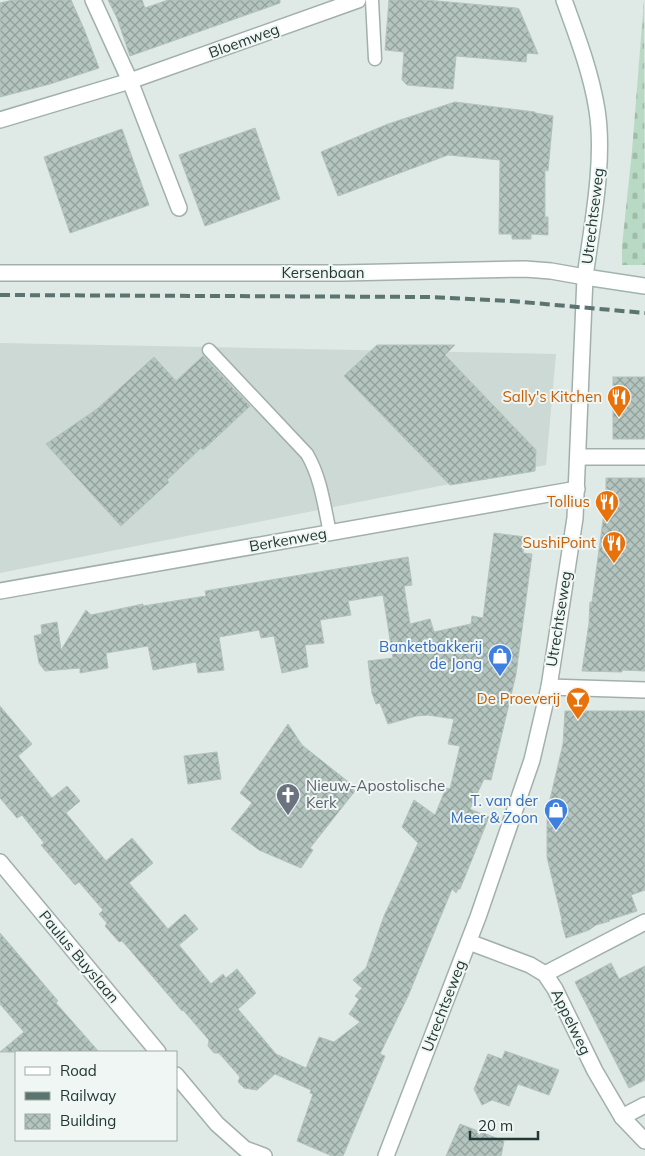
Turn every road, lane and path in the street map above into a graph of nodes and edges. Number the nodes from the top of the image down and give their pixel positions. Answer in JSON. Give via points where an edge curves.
{"nodes":[{"id":1,"x":93,"y":0,"type":"edge"},
{"id":2,"x":358,"y":0,"type":"edge"},
{"id":3,"x":372,"y":0,"type":"edge"},
{"id":4,"x":564,"y":0,"type":"edge"},
{"id":5,"x":375,"y":59,"type":"dead end"},
{"id":6,"x":130,"y":81,"type":"junction"},
{"id":7,"x":0,"y":120,"type":"edge"},
{"id":8,"x":179,"y":208,"type":"dead end"},
{"id":9,"x":0,"y":273,"type":"edge"},
{"id":10,"x":585,"y":277,"type":"junction"},
{"id":11,"x":645,"y":286,"type":"edge"},
{"id":12,"x":209,"y":350,"type":"dead end"},
{"id":13,"x":578,"y":457,"type":"junction"},
{"id":14,"x":645,"y":458,"type":"edge"},
{"id":15,"x":577,"y":489,"type":"junction"},
{"id":16,"x":330,"y":533,"type":"junction"},
{"id":17,"x":0,"y":591,"type":"edge"},
{"id":18,"x":549,"y":687,"type":"junction"},
{"id":19,"x":645,"y":690,"type":"edge"},
{"id":20,"x":0,"y":862,"type":"edge"},
{"id":21,"x":645,"y":922,"type":"edge"},
{"id":22,"x":469,"y":942,"type":"junction"},
{"id":23,"x":545,"y":974,"type":"junction"},
{"id":24,"x":157,"y":1051,"type":"edge"},
{"id":25,"x":178,"y":1077,"type":"edge"},
{"id":26,"x":645,"y":1106,"type":"edge"},
{"id":27,"x":622,"y":1117,"type":"junction"},
{"id":28,"x":645,"y":1141,"type":"edge"},
{"id":29,"x":264,"y":1156,"type":"edge"},
{"id":30,"x":386,"y":1156,"type":"edge"}],
"edges":[{"from":1,"to":6,"type":"street"},
{"from":2,"to":6,"type":"street","name":"Bloemweg"},
{"from":3,"to":5,"type":"lane"},
{"from":4,"to":10,"type":"street","name":"Utrechtseweg","via":[[585,60],[597,110],[600,154]]},
{"from":6,"to":7,"type":"street","name":"Bloemweg"},
{"from":6,"to":8,"type":"street"},
{"from":9,"to":10,"type":"street","name":"Kersenbaan","via":[[342,274],[525,269]]},
{"from":10,"to":11,"type":"street","name":"Kersenbaan"},
{"from":10,"to":13,"type":"street","name":"Utrechtseweg"},
{"from":12,"to":16,"type":"lane","via":[[307,454],[321,488]]},
{"from":13,"to":14,"type":"street"},
{"from":13,"to":15,"type":"street","name":"Utrechtseweg"},
{"from":15,"to":16,"type":"street","name":"Berkenweg"},
{"from":15,"to":18,"type":"street","name":"Utrechtseweg"},
{"from":16,"to":17,"type":"street","name":"Berkenweg"},
{"from":18,"to":19,"type":"street"},
{"from":18,"to":22,"type":"street","name":"Utrechtseweg","via":[[532,760]]},
{"from":20,"to":24,"type":"street","name":"Paulus Buyslaan"},
{"from":21,"to":23,"type":"street"},
{"from":22,"to":23,"type":"street","name":"Appelweg"},
{"from":22,"to":30,"type":"street","name":"Utrechtseweg"},
{"from":23,"to":27,"type":"street","name":"Appelweg"},
{"from":25,"to":29,"type":"street","via":[[217,1124],[245,1148]]},
{"from":26,"to":27,"type":"street"},
{"from":27,"to":28,"type":"street","name":"Appelweg"}]}
